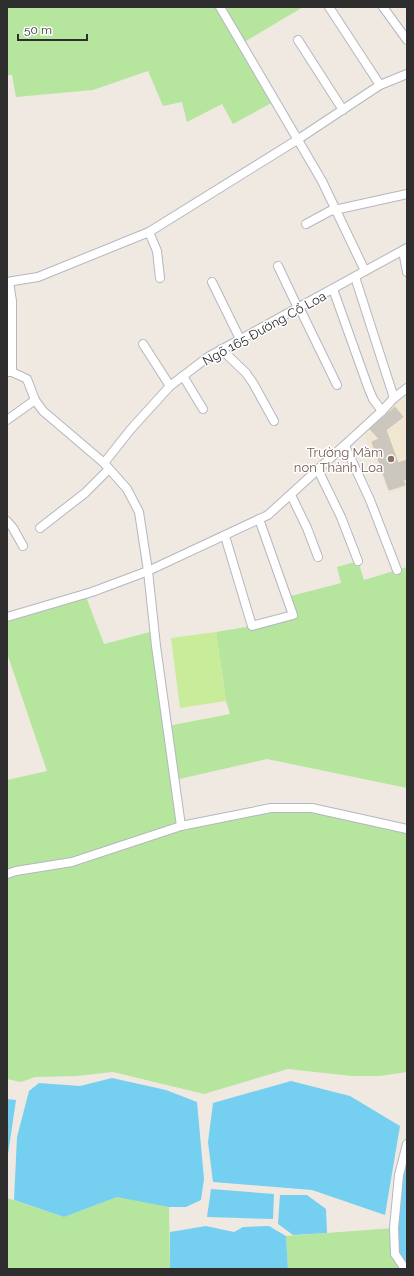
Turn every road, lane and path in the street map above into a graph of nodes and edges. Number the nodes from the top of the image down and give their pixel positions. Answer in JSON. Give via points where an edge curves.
{"nodes":[{"id":1,"x":220,"y":7,"type":"edge"},
{"id":2,"x":329,"y":7,"type":"edge"},
{"id":3,"x":383,"y":7,"type":"edge"},
{"id":4,"x":298,"y":40,"type":"dead end"},
{"id":5,"x":407,"y":40,"type":"edge"},
{"id":6,"x":407,"y":74,"type":"edge"},
{"id":7,"x":380,"y":85,"type":"junction"},
{"id":8,"x":343,"y":110,"type":"junction"},
{"id":9,"x":297,"y":140,"type":"junction"},
{"id":10,"x":407,"y":194,"type":"edge"},
{"id":11,"x":335,"y":209,"type":"junction"},
{"id":12,"x":306,"y":224,"type":"dead end"},
{"id":13,"x":149,"y":232,"type":"junction"},
{"id":14,"x":405,"y":250,"type":"edge"},
{"id":15,"x":278,"y":266,"type":"dead end"},
{"id":16,"x":365,"y":271,"type":"junction"},
{"id":17,"x":407,"y":272,"type":"edge"},
{"id":18,"x":355,"y":277,"type":"junction"},
{"id":19,"x":160,"y":278,"type":"dead end"},
{"id":20,"x":8,"y":282,"type":"edge"},
{"id":21,"x":212,"y":282,"type":"dead end"},
{"id":22,"x":333,"y":289,"type":"junction"},
{"id":23,"x":299,"y":307,"type":"junction"},
{"id":24,"x":240,"y":340,"type":"junction"},
{"id":25,"x":143,"y":344,"type":"dead end"},
{"id":26,"x":221,"y":349,"type":"junction"},
{"id":27,"x":9,"y":372,"type":"edge"},
{"id":28,"x":183,"y":376,"type":"junction"},
{"id":29,"x":337,"y":384,"type":"dead end"},
{"id":30,"x":170,"y":386,"type":"junction"},
{"id":31,"x":407,"y":388,"type":"edge"},
{"id":32,"x":394,"y":398,"type":"junction"},
{"id":33,"x":35,"y":400,"type":"junction"},
{"id":34,"x":203,"y":409,"type":"dead end"},
{"id":35,"x":382,"y":411,"type":"junction"},
{"id":36,"x":7,"y":420,"type":"edge"},
{"id":37,"x":274,"y":421,"type":"dead end"},
{"id":38,"x":344,"y":446,"type":"junction"},
{"id":39,"x":107,"y":466,"type":"junction"},
{"id":40,"x":318,"y":470,"type":"junction"},
{"id":41,"x":291,"y":494,"type":"junction"},
{"id":42,"x":259,"y":519,"type":"junction"},
{"id":43,"x":7,"y":521,"type":"edge"},
{"id":44,"x":40,"y":528,"type":"dead end"},
{"id":45,"x":225,"y":536,"type":"junction"},
{"id":46,"x":23,"y":546,"type":"dead end"},
{"id":47,"x":318,"y":557,"type":"dead end"},
{"id":48,"x":358,"y":561,"type":"dead end"},
{"id":49,"x":397,"y":570,"type":"dead end"},
{"id":50,"x":148,"y":571,"type":"junction"},
{"id":51,"x":7,"y":617,"type":"edge"},
{"id":52,"x":181,"y":826,"type":"junction"},
{"id":53,"x":407,"y":829,"type":"edge"},
{"id":54,"x":7,"y":874,"type":"edge"},
{"id":55,"x":407,"y":1144,"type":"edge"},
{"id":56,"x":405,"y":1269,"type":"edge"}],
"edges":[{"from":1,"to":9,"type":"street"},
{"from":2,"to":7,"type":"street"},
{"from":3,"to":5,"type":"street"},
{"from":4,"to":8,"type":"street"},
{"from":6,"to":7,"type":"street"},
{"from":7,"to":8,"type":"street"},
{"from":8,"to":9,"type":"street"},
{"from":9,"to":11,"type":"street","via":[[322,181]]},
{"from":9,"to":13,"type":"street"},
{"from":10,"to":11,"type":"street"},
{"from":11,"to":12,"type":"street"},
{"from":11,"to":16,"type":"street"},
{"from":13,"to":19,"type":"street","via":[[157,251]]},
{"from":13,"to":20,"type":"street","via":[[38,278]]},
{"from":14,"to":16,"type":"street","name":"Ngõ 165 Đường Cổ Loa"},
{"from":14,"to":17,"type":"street"},
{"from":15,"to":23,"type":"street"},
{"from":16,"to":18,"type":"street","name":"Ngõ 165 Đường Cổ Loa"},
{"from":18,"to":22,"type":"street","name":"Ngõ 165 Đường Cổ Loa"},
{"from":18,"to":32,"type":"street"},
{"from":20,"to":27,"type":"street","via":[[12,301]]},
{"from":21,"to":24,"type":"street"},
{"from":22,"to":23,"type":"street","name":"Ngõ 165 Đường Cổ Loa"},
{"from":22,"to":35,"type":"street","via":[[368,387]]},
{"from":23,"to":24,"type":"street","name":"Ngõ 165 Đường Cổ Loa"},
{"from":23,"to":29,"type":"street"},
{"from":24,"to":26,"type":"street","name":"Ngõ 165 Đường Cổ Loa"},
{"from":25,"to":30,"type":"street"},
{"from":26,"to":28,"type":"street","name":"Ngõ 165 Đường Cổ Loa"},
{"from":26,"to":37,"type":"street","via":[[253,383]]},
{"from":27,"to":33,"type":"street","via":[[27,379]]},
{"from":28,"to":30,"type":"street","name":"Ngõ 165 Đường Cổ Loa"},
{"from":28,"to":34,"type":"street"},
{"from":30,"to":39,"type":"street","name":"Ngõ 165 Đường Cổ Loa","via":[[131,429]]},
{"from":31,"to":32,"type":"street"},
{"from":32,"to":35,"type":"street"},
{"from":33,"to":36,"type":"street"},
{"from":33,"to":39,"type":"street","via":[[43,411]]},
{"from":35,"to":38,"type":"street"},
{"from":38,"to":40,"type":"street"},
{"from":38,"to":49,"type":"street","via":[[370,500]]},
{"from":39,"to":44,"type":"street","name":"Ngõ 165 Đường Cổ Loa","via":[[85,493]]},
{"from":39,"to":50,"type":"street","via":[[127,489],[139,512]]},
{"from":40,"to":41,"type":"street"},
{"from":40,"to":48,"type":"street","via":[[341,517]]},
{"from":41,"to":42,"type":"street","via":[[268,515]]},
{"from":41,"to":47,"type":"street","via":[[308,528]]},
{"from":42,"to":45,"type":"street"},
{"from":42,"to":45,"type":"street","via":[[293,615],[252,626]]},
{"from":43,"to":46,"type":"street"},
{"from":45,"to":50,"type":"street"},
{"from":50,"to":51,"type":"street","via":[[92,592]]},
{"from":50,"to":52,"type":"street"},
{"from":52,"to":53,"type":"street","via":[[271,808],[312,808]]},
{"from":52,"to":54,"type":"street","via":[[72,862]]},
{"from":55,"to":56,"type":"street","via":[[399,1175],[394,1228],[395,1254]]}]}
